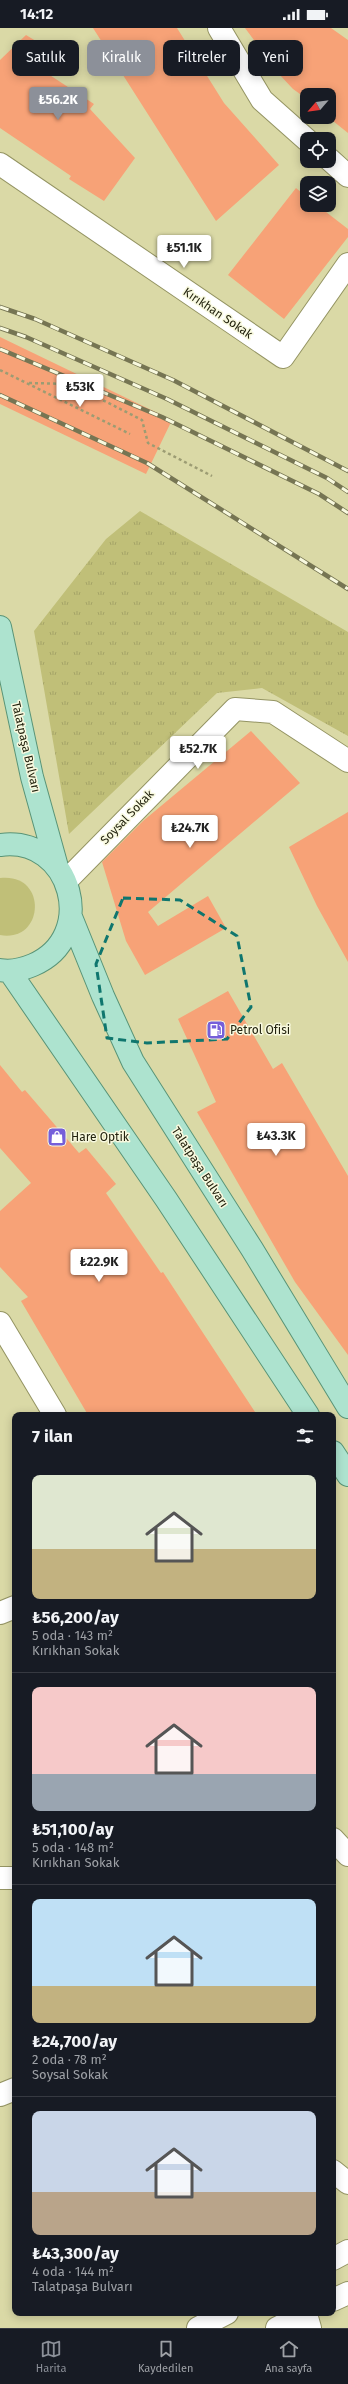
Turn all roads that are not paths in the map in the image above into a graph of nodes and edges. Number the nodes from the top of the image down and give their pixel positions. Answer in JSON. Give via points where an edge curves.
{"nodes":[{"id":1,"x":219,"y":28,"type":"edge"},
{"id":2,"x":300,"y":134,"type":"edge"},
{"id":3,"x":0,"y":164,"type":"edge"},
{"id":4,"x":336,"y":165,"type":"edge"},
{"id":5,"x":348,"y":176,"type":"edge"},
{"id":6,"x":348,"y":264,"type":"edge"},
{"id":7,"x":0,"y":627,"type":"edge"},
{"id":8,"x":348,"y":761,"type":"edge"},
{"id":9,"x":0,"y":845,"type":"edge"},
{"id":10,"x":61,"y":874,"type":"junction"},
{"id":11,"x":71,"y":917,"type":"junction"},
{"id":12,"x":5,"y":971,"type":"edge"},
{"id":13,"x":0,"y":1323,"type":"edge"},
{"id":14,"x":348,"y":1407,"type":"edge"},
{"id":15,"x":53,"y":1412,"type":"edge"},
{"id":16,"x":306,"y":1412,"type":"edge"},
{"id":17,"x":336,"y":1457,"type":"edge"},
{"id":18,"x":348,"y":1475,"type":"edge"},
{"id":19,"x":12,"y":1608,"type":"edge"},
{"id":20,"x":0,"y":1613,"type":"edge"},
{"id":21,"x":336,"y":1842,"type":"edge"},
{"id":22,"x":348,"y":1855,"type":"edge"},
{"id":23,"x":0,"y":1878,"type":"edge"},
{"id":24,"x":12,"y":1878,"type":"edge"},
{"id":25,"x":12,"y":2090,"type":"edge"},
{"id":26,"x":0,"y":2095,"type":"edge"},
{"id":27,"x":336,"y":2173,"type":"edge"},
{"id":28,"x":348,"y":2183,"type":"edge"},
{"id":29,"x":348,"y":2251,"type":"edge"},
{"id":30,"x":336,"y":2257,"type":"edge"},
{"id":31,"x":348,"y":2293,"type":"edge"},
{"id":32,"x":336,"y":2299,"type":"edge"},
{"id":33,"x":221,"y":2316,"type":"edge"},
{"id":34,"x":308,"y":2318,"type":"edge"},
{"id":35,"x":198,"y":2328,"type":"edge"},
{"id":36,"x":277,"y":2328,"type":"edge"}],
"edges":[{"from":1,"to":2,"type":"street","via":[[262,100]]},
{"from":3,"to":6,"type":"street","name":"Kırıkhan Sokak","via":[[283,357]]},
{"from":4,"to":5,"type":"street"},
{"from":7,"to":10,"type":"main road","name":"Talatpaşa Bulvarı","via":[[32,777]]},
{"from":8,"to":10,"type":"street","name":"Soysal Sokak","via":[[273,712],[235,708]]},
{"from":9,"to":10,"type":"main road","via":[[27,847],[43,854]]},
{"from":10,"to":11,"type":"main road","name":"Talatpaşa Bulvarı","via":[[71,899]]},
{"from":11,"to":12,"type":"main road","via":[[65,934],[55,950],[41,962]]},
{"from":11,"to":14,"type":"main road","name":"Talatpaşa Bulvarı","via":[[133,1062],[252,1249]]},
{"from":12,"to":16,"type":"main road","via":[[166,1199]]},
{"from":13,"to":15,"type":"street"},
{"from":17,"to":18,"type":"main road"},
{"from":19,"to":20,"type":"street"},
{"from":21,"to":22,"type":"street"},
{"from":23,"to":24,"type":"street"},
{"from":25,"to":26,"type":"street"},
{"from":27,"to":28,"type":"street"},
{"from":29,"to":30,"type":"street"},
{"from":31,"to":32,"type":"street"},
{"from":33,"to":35,"type":"street"},
{"from":34,"to":36,"type":"street"}]}
